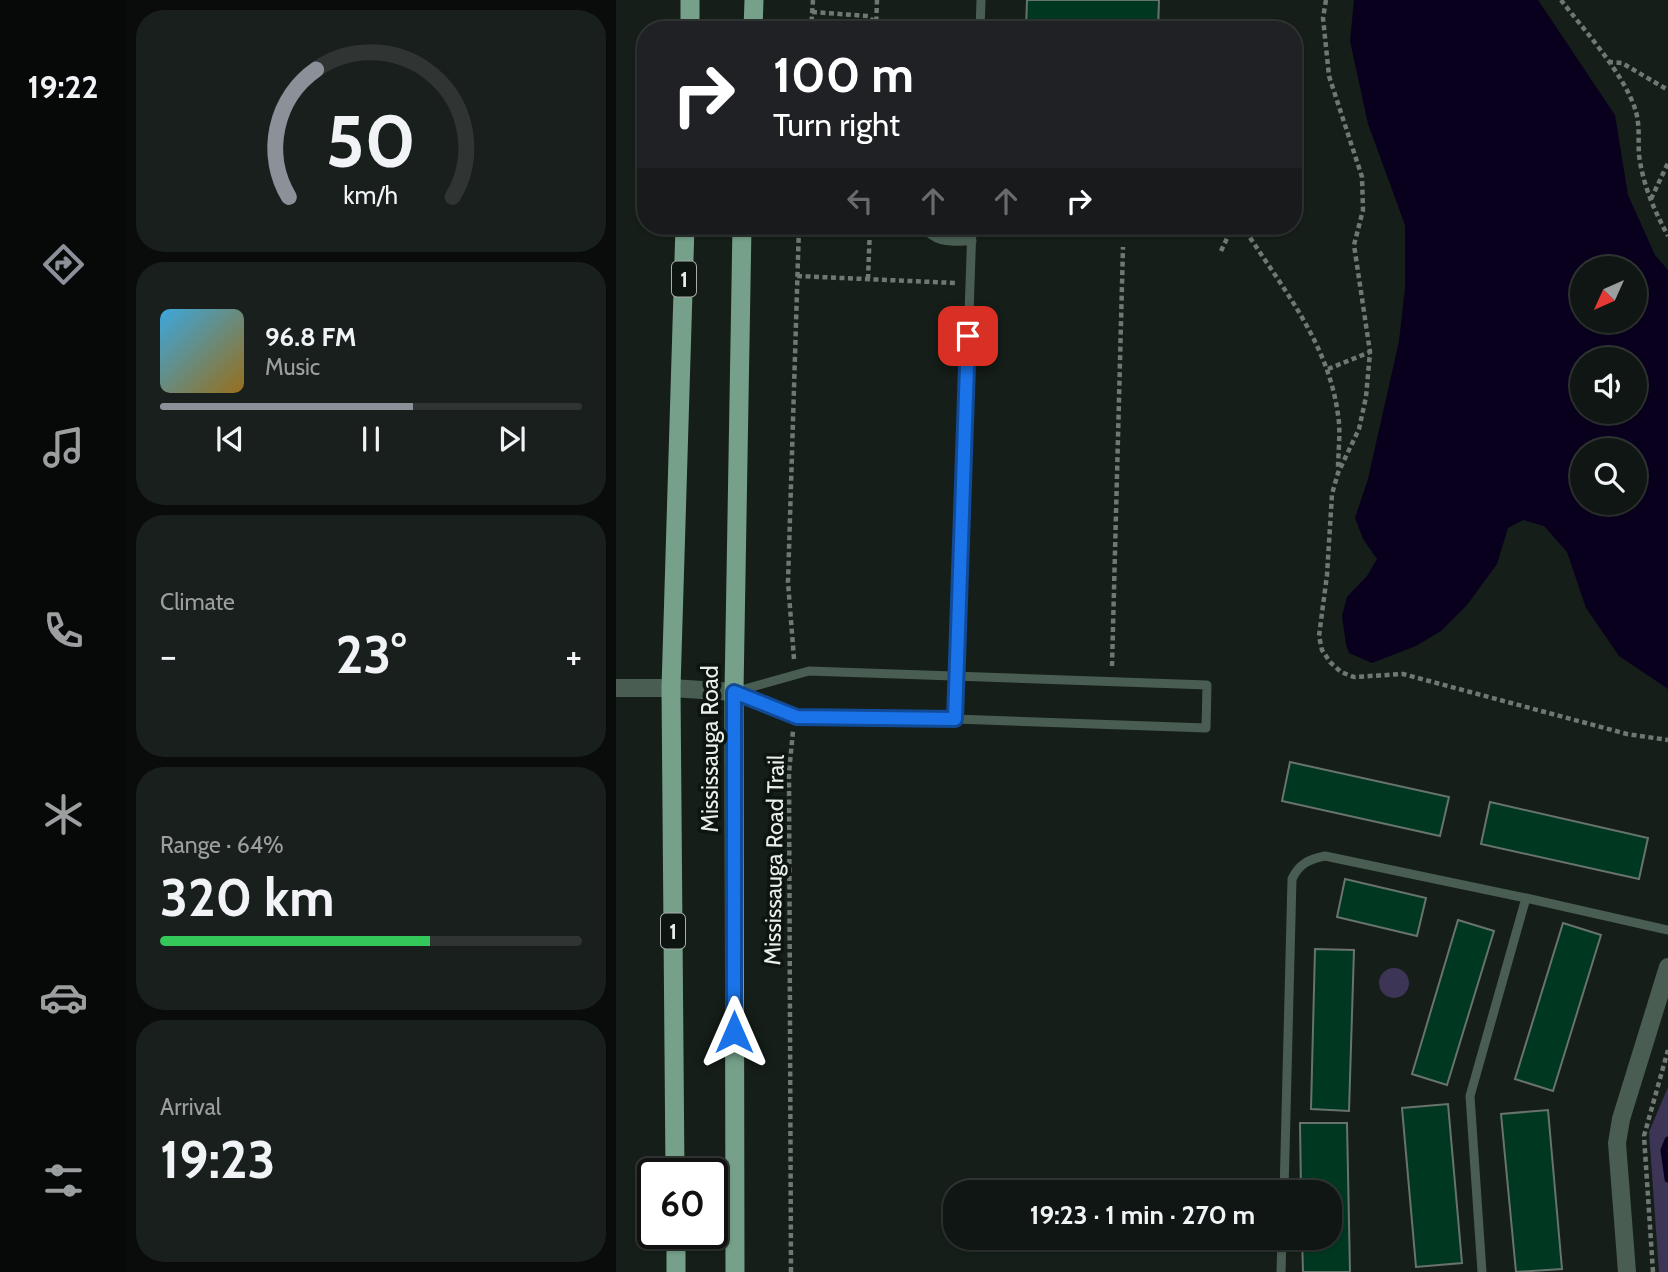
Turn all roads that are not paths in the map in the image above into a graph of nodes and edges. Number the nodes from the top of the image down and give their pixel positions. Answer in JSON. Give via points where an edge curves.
{"nodes":[{"id":1,"x":690,"y":0,"type":"edge"},
{"id":2,"x":754,"y":0,"type":"edge"},
{"id":3,"x":981,"y":0,"type":"edge"},
{"id":4,"x":690,"y":21,"type":"edge"},
{"id":5,"x":753,"y":21,"type":"edge"},
{"id":6,"x":980,"y":21,"type":"edge"},
{"id":7,"x":685,"y":235,"type":"edge"},
{"id":8,"x":742,"y":235,"type":"edge"},
{"id":9,"x":932,"y":235,"type":"edge"},
{"id":10,"x":972,"y":235,"type":"edge"},
{"id":11,"x":972,"y":241,"type":"junction"},
{"id":12,"x":956,"y":676,"type":"junction"},
{"id":13,"x":616,"y":688,"type":"edge"},
{"id":14,"x":671,"y":688,"type":"junction"},
{"id":15,"x":734,"y":692,"type":"junction"},
{"id":16,"x":955,"y":719,"type":"junction"},
{"id":17,"x":1526,"y":898,"type":"junction"},
{"id":18,"x":1668,"y":930,"type":"edge"},
{"id":19,"x":1668,"y":967,"type":"edge"},
{"id":20,"x":675,"y":1158,"type":"edge"},
{"id":21,"x":1284,"y":1180,"type":"edge"},
{"id":22,"x":676,"y":1249,"type":"edge"},
{"id":23,"x":1282,"y":1250,"type":"edge"},
{"id":24,"x":676,"y":1272,"type":"edge"},
{"id":25,"x":735,"y":1272,"type":"edge"},
{"id":26,"x":1281,"y":1272,"type":"edge"},
{"id":27,"x":1482,"y":1272,"type":"edge"},
{"id":28,"x":1628,"y":1272,"type":"edge"}],
"edges":[{"from":1,"to":4,"type":"main road"},
{"from":2,"to":5,"type":"main road"},
{"from":3,"to":6,"type":"lane"},
{"from":7,"to":14,"type":"main road","name":"Mississauga Road","number":"1"},
{"from":8,"to":15,"type":"main road","name":"Mississauga Road"},
{"from":9,"to":11,"type":"lane","via":[[937,240]]},
{"from":10,"to":11,"type":"lane"},
{"from":11,"to":12,"type":"lane"},
{"from":12,"to":15,"type":"lane","via":[[809,671]]},
{"from":12,"to":16,"type":"lane"},
{"from":12,"to":16,"type":"lane","via":[[1207,685],[1206,729]]},
{"from":13,"to":14,"type":"street"},
{"from":14,"to":15,"type":"street"},
{"from":14,"to":20,"type":"main road","name":"Mississauga Road","number":"1"},
{"from":15,"to":16,"type":"lane","via":[[797,717]]},
{"from":15,"to":25,"type":"main road","name":"Mississauga Road"},
{"from":17,"to":18,"type":"lane"},
{"from":17,"to":21,"type":"lane","via":[[1325,856],[1310,859],[1297,869],[1292,879]]},
{"from":17,"to":27,"type":"lane","via":[[1470,1096]]},
{"from":19,"to":28,"type":"street","via":[[1617,1143]]},
{"from":22,"to":24,"type":"main road"},
{"from":23,"to":26,"type":"lane"}]}
